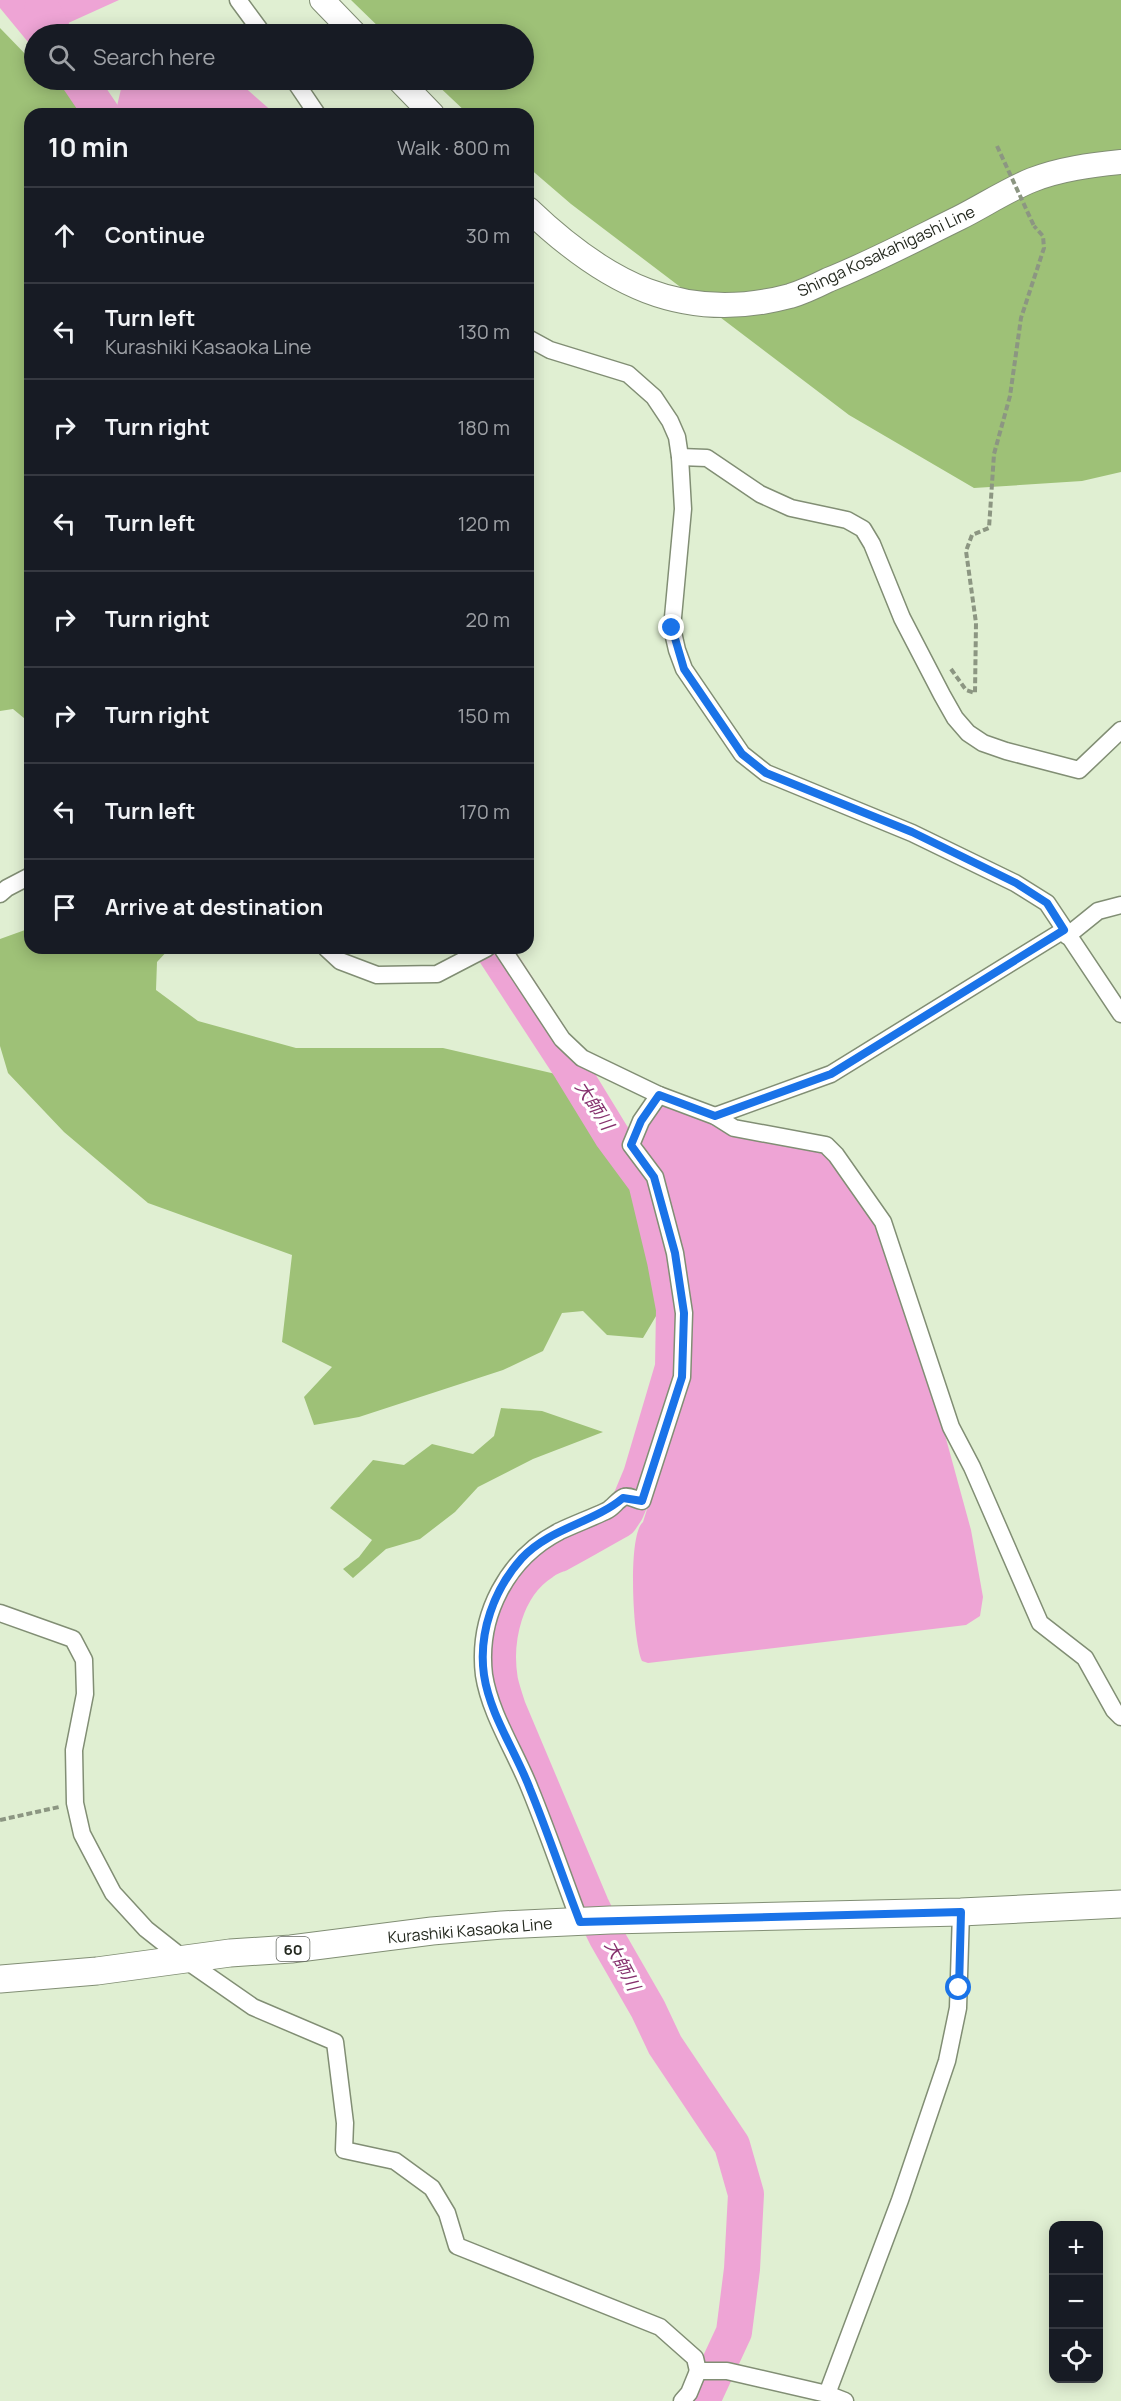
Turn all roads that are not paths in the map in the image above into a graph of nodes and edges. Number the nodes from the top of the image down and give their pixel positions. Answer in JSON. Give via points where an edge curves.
{"nodes":[{"id":1,"x":238,"y":0,"type":"edge"},
{"id":2,"x":322,"y":0,"type":"edge"},
{"id":3,"x":256,"y":24,"type":"edge"},
{"id":4,"x":345,"y":24,"type":"edge"},
{"id":5,"x":301,"y":90,"type":"edge"},
{"id":6,"x":409,"y":90,"type":"edge"},
{"id":7,"x":313,"y":108,"type":"edge"},
{"id":8,"x":426,"y":108,"type":"edge"},
{"id":9,"x":1121,"y":162,"type":"edge"},
{"id":10,"x":534,"y":214,"type":"edge"},
{"id":11,"x":534,"y":341,"type":"edge"},
{"id":12,"x":680,"y":457,"type":"junction"},
{"id":13,"x":1121,"y":730,"type":"edge"},
{"id":14,"x":24,"y":879,"type":"edge"},
{"id":15,"x":0,"y":894,"type":"edge"},
{"id":16,"x":1121,"y":905,"type":"edge"},
{"id":17,"x":1065,"y":933,"type":"junction"},
{"id":18,"x":332,"y":954,"type":"edge"},
{"id":19,"x":477,"y":954,"type":"edge"},
{"id":20,"x":506,"y":954,"type":"edge"},
{"id":21,"x":1121,"y":1014,"type":"edge"},
{"id":22,"x":659,"y":1095,"type":"junction"},
{"id":23,"x":715,"y":1116,"type":"junction"},
{"id":24,"x":0,"y":1613,"type":"edge"},
{"id":25,"x":1121,"y":1717,"type":"edge"},
{"id":26,"x":1121,"y":1904,"type":"edge"},
{"id":27,"x":961,"y":1912,"type":"junction"},
{"id":28,"x":592,"y":1921,"type":"junction"},
{"id":29,"x":184,"y":1959,"type":"junction"},
{"id":30,"x":0,"y":1979,"type":"edge"},
{"id":31,"x":700,"y":2371,"type":"junction"},
{"id":32,"x":827,"y":2394,"type":"junction"},
{"id":33,"x":682,"y":2401,"type":"edge"},
{"id":34,"x":844,"y":2401,"type":"edge"}],
"edges":[{"from":1,"to":3,"type":"street"},
{"from":2,"to":4,"type":"main road"},
{"from":5,"to":7,"type":"street"},
{"from":6,"to":8,"type":"main road"},
{"from":9,"to":10,"type":"main road","name":"Shinga Kosakahigashi Line","via":[[1083,166],[1032,180],[849,272],[791,296],[741,304],[695,303],[658,296],[621,281],[585,259]]},
{"from":11,"to":12,"type":"street","via":[[628,374],[654,397],[670,422]]},
{"from":12,"to":13,"type":"street","via":[[707,458],[759,494],[791,508],[847,520],[863,529],[955,718],[983,743],[1079,770]]},
{"from":12,"to":17,"type":"street","via":[[683,509],[672,628],[684,669],[742,754],[766,773],[912,832],[1016,883],[1047,903]]},
{"from":14,"to":15,"type":"street"},
{"from":16,"to":17,"type":"street","via":[[1098,911]]},
{"from":17,"to":21,"type":"street"},
{"from":17,"to":23,"type":"street","via":[[831,1074]]},
{"from":18,"to":19,"type":"street","via":[[340,961],[378,975],[437,974]]},
{"from":20,"to":22,"type":"street","via":[[562,1039],[582,1058]]},
{"from":22,"to":23,"type":"street"},
{"from":22,"to":28,"type":"street","via":[[641,1121],[631,1145],[654,1177],[675,1253],[684,1313],[682,1377],[642,1501],[623,1498],[609,1510],[539,1543],[523,1557],[493,1602],[483,1650],[484,1676],[492,1701]]},
{"from":23,"to":25,"type":"street","via":[[734,1128],[826,1146],[883,1222],[951,1427],[1040,1623],[1085,1658]]},
{"from":24,"to":29,"type":"street","via":[[73,1639],[84,1660],[85,1694],[74,1750],[75,1803],[82,1834],[112,1893],[146,1929]]},
{"from":26,"to":27,"type":"main road","name":"Kurashiki Kasaoka Line","number":"60"},
{"from":27,"to":28,"type":"main road","name":"Kurashiki Kasaoka Line","number":"60"},
{"from":27,"to":32,"type":"street","via":[[958,2008],[946,2061],[900,2200]]},
{"from":28,"to":29,"type":"main road","name":"Kurashiki Kasaoka Line","number":"60","via":[[432,1931]]},
{"from":29,"to":30,"type":"main road","name":"Kurashiki Kasaoka Line","number":"60"},
{"from":29,"to":31,"type":"street","via":[[254,2007],[335,2042],[345,2123],[344,2150],[395,2161],[432,2188],[447,2213],[457,2246],[660,2327],[695,2358]]},
{"from":31,"to":32,"type":"street","via":[[721,2371]]},
{"from":31,"to":33,"type":"street"},
{"from":32,"to":34,"type":"street"}]}
